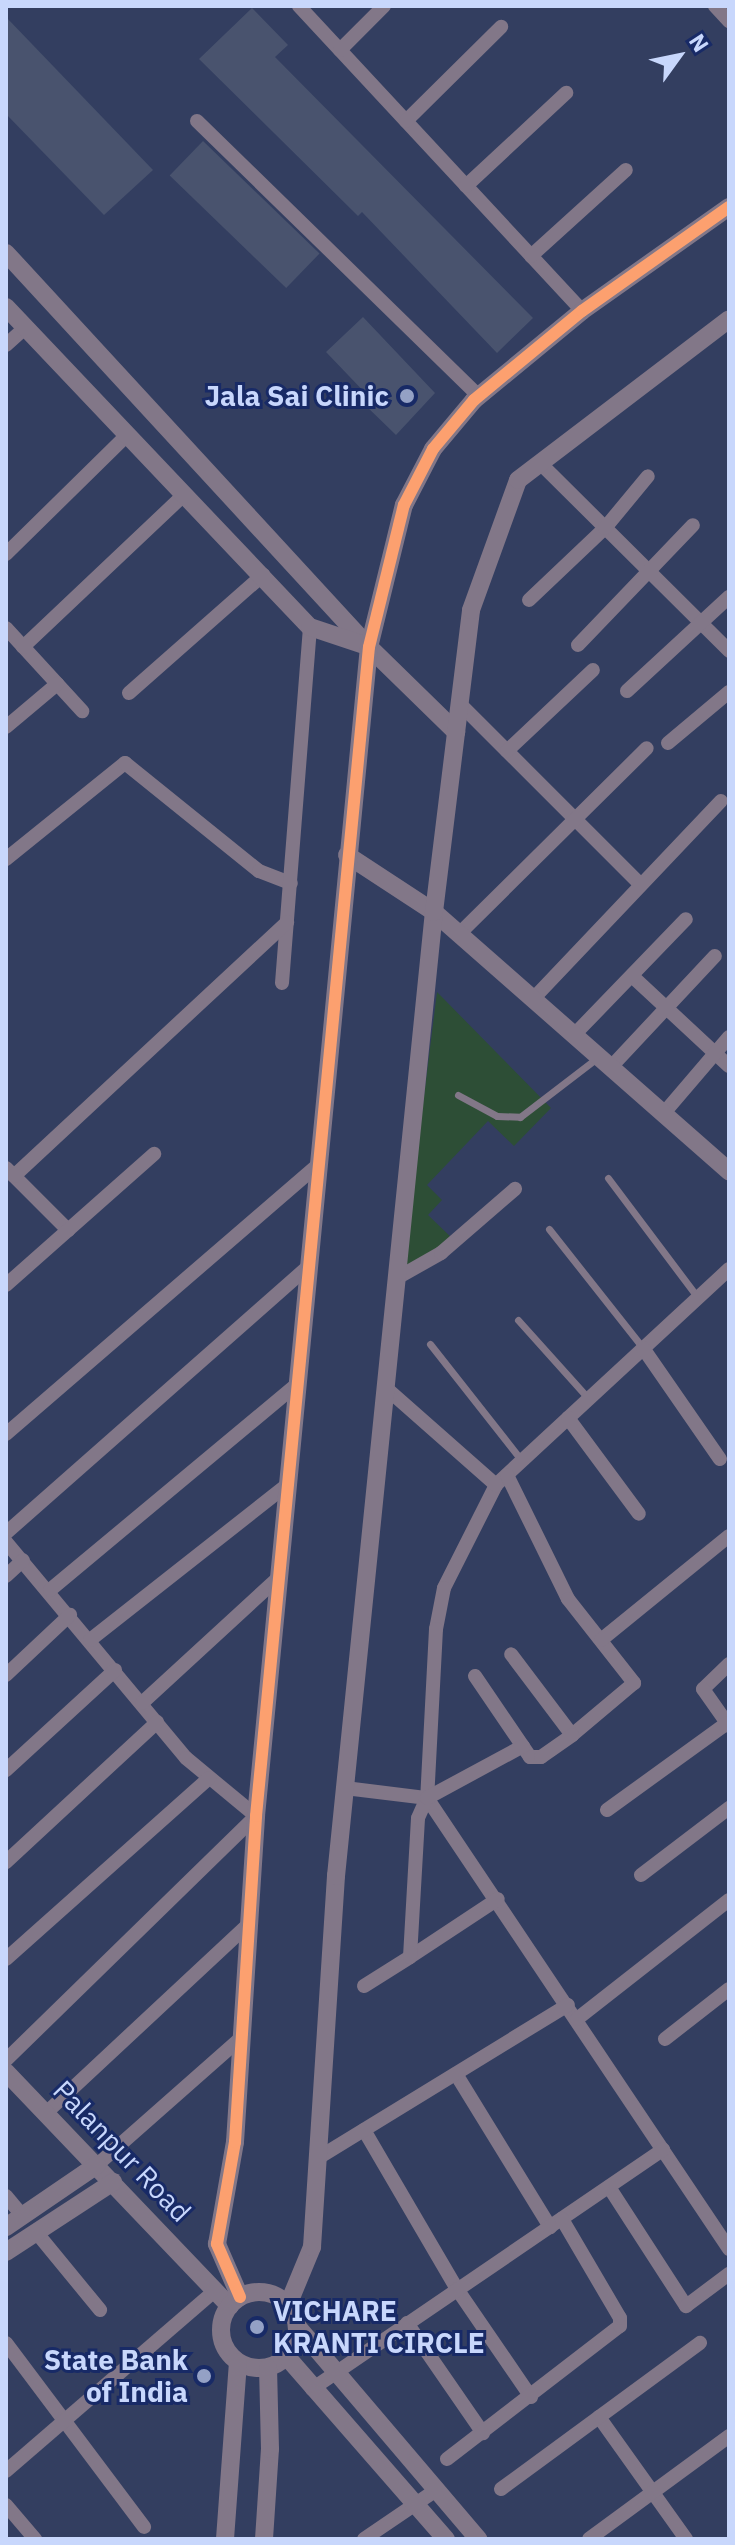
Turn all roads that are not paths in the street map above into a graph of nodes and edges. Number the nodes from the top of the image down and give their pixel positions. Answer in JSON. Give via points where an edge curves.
{"nodes":[{"id":1,"x":299,"y":6,"type":"edge"},
{"id":2,"x":384,"y":6,"type":"edge"},
{"id":3,"x":715,"y":6,"type":"edge"},
{"id":4,"x":729,"y":21,"type":"edge"},
{"id":5,"x":501,"y":27,"type":"dead end"},
{"id":6,"x":340,"y":50,"type":"junction"},
{"id":7,"x":566,"y":93,"type":"dead end"},
{"id":8,"x":197,"y":121,"type":"dead end"},
{"id":9,"x":406,"y":121,"type":"junction"},
{"id":10,"x":626,"y":170,"type":"dead end"},
{"id":11,"x":466,"y":186,"type":"junction"},
{"id":12,"x":729,"y":207,"type":"edge"},
{"id":13,"x":6,"y":253,"type":"edge"},
{"id":14,"x":531,"y":256,"type":"junction"},
{"id":15,"x":6,"y":307,"type":"edge"},
{"id":16,"x":582,"y":311,"type":"junction"},
{"id":17,"x":729,"y":319,"type":"edge"},
{"id":18,"x":25,"y":328,"type":"junction"},
{"id":19,"x":6,"y":345,"type":"edge"},
{"id":20,"x":479,"y":396,"type":"junction"},
{"id":21,"x":126,"y":436,"type":"junction"},
{"id":22,"x":540,"y":463,"type":"junction"},
{"id":23,"x":648,"y":476,"type":"dead end"},
{"id":24,"x":184,"y":495,"type":"junction"},
{"id":25,"x":693,"y":525,"type":"dead end"},
{"id":26,"x":605,"y":528,"type":"junction"},
{"id":27,"x":6,"y":554,"type":"edge"},
{"id":28,"x":651,"y":573,"type":"junction"},
{"id":29,"x":263,"y":575,"type":"junction"},
{"id":30,"x":729,"y":597,"type":"edge"},
{"id":31,"x":529,"y":600,"type":"dead end"},
{"id":32,"x":702,"y":625,"type":"junction"},
{"id":33,"x":310,"y":627,"type":"junction"},
{"id":34,"x":6,"y":628,"type":"edge"},
{"id":35,"x":578,"y":645,"type":"dead end"},
{"id":36,"x":23,"y":647,"type":"junction"},
{"id":37,"x":369,"y":647,"type":"junction"},
{"id":38,"x":729,"y":651,"type":"edge"},
{"id":39,"x":593,"y":670,"type":"dead end"},
{"id":40,"x":57,"y":684,"type":"junction"},
{"id":41,"x":627,"y":691,"type":"dead end"},
{"id":42,"x":729,"y":692,"type":"edge"},
{"id":43,"x":129,"y":693,"type":"dead end"},
{"id":44,"x":459,"y":703,"type":"junction"},
{"id":45,"x":82,"y":711,"type":"dead end"},
{"id":46,"x":6,"y":727,"type":"edge"},
{"id":47,"x":456,"y":732,"type":"junction"},
{"id":48,"x":668,"y":743,"type":"dead end"},
{"id":49,"x":647,"y":748,"type":"dead end"},
{"id":50,"x":507,"y":751,"type":"junction"},
{"id":51,"x":721,"y":801,"type":"dead end"},
{"id":52,"x":574,"y":820,"type":"junction"},
{"id":53,"x":347,"y":855,"type":"junction"},
{"id":54,"x":6,"y":859,"type":"edge"},
{"id":55,"x":291,"y":883,"type":"junction"},
{"id":56,"x":641,"y":885,"type":"junction"},
{"id":57,"x":434,"y":912,"type":"junction"},
{"id":58,"x":686,"y":919,"type":"dead end"},
{"id":59,"x":287,"y":922,"type":"junction"},
{"id":60,"x":459,"y":934,"type":"junction"},
{"id":61,"x":715,"y":956,"type":"dead end"},
{"id":62,"x":632,"y":976,"type":"junction"},
{"id":63,"x":282,"y":983,"type":"dead end"},
{"id":64,"x":533,"y":999,"type":"junction"},
{"id":65,"x":668,"y":1006,"type":"junction"},
{"id":66,"x":574,"y":1035,"type":"junction"},
{"id":67,"x":729,"y":1037,"type":"edge"},
{"id":68,"x":715,"y":1053,"type":"junction"},
{"id":69,"x":605,"y":1062,"type":"junction"},
{"id":70,"x":729,"y":1066,"type":"edge"},
{"id":71,"x":458,"y":1095,"type":"dead end"},
{"id":72,"x":664,"y":1113,"type":"junction"},
{"id":73,"x":154,"y":1154,"type":"dead end"},
{"id":74,"x":317,"y":1166,"type":"junction"},
{"id":75,"x":729,"y":1171,"type":"edge"},
{"id":76,"x":10,"y":1172,"type":"edge"},
{"id":77,"x":608,"y":1178,"type":"dead end"},
{"id":78,"x":515,"y":1189,"type":"dead end"},
{"id":79,"x":549,"y":1229,"type":"dead end"},
{"id":80,"x":68,"y":1230,"type":"junction"},
{"id":81,"x":307,"y":1268,"type":"junction"},
{"id":82,"x":726,"y":1277,"type":"edge"},
{"id":83,"x":397,"y":1278,"type":"junction"},
{"id":84,"x":8,"y":1280,"type":"edge"},
{"id":85,"x":698,"y":1298,"type":"junction"},
{"id":86,"x":518,"y":1320,"type":"dead end"},
{"id":87,"x":430,"y":1344,"type":"dead end"},
{"id":88,"x":643,"y":1348,"type":"junction"},
{"id":89,"x":297,"y":1384,"type":"junction"},
{"id":90,"x":386,"y":1388,"type":"junction"},
{"id":91,"x":589,"y":1399,"type":"junction"},
{"id":92,"x":568,"y":1418,"type":"junction"},
{"id":93,"x":6,"y":1434,"type":"edge"},
{"id":94,"x":720,"y":1459,"type":"dead end"},
{"id":95,"x":522,"y":1461,"type":"junction"},
{"id":96,"x":502,"y":1480,"type":"junction"},
{"id":97,"x":287,"y":1485,"type":"junction"},
{"id":98,"x":639,"y":1514,"type":"dead end"},
{"id":99,"x":6,"y":1533,"type":"edge"},
{"id":100,"x":729,"y":1536,"type":"edge"},
{"id":101,"x":6,"y":1542,"type":"edge"},
{"id":102,"x":23,"y":1560,"type":"junction"},
{"id":103,"x":6,"y":1576,"type":"edge"},
{"id":104,"x":278,"y":1578,"type":"junction"},
{"id":105,"x":50,"y":1590,"type":"junction"},
{"id":106,"x":70,"y":1615,"type":"junction"},
{"id":107,"x":90,"y":1640,"type":"junction"},
{"id":108,"x":601,"y":1640,"type":"junction"},
{"id":109,"x":511,"y":1654,"type":"dead end"},
{"id":110,"x":729,"y":1664,"type":"edge"},
{"id":111,"x":115,"y":1670,"type":"junction"},
{"id":112,"x":6,"y":1675,"type":"edge"},
{"id":113,"x":475,"y":1676,"type":"dead end"},
{"id":114,"x":142,"y":1703,"type":"junction"},
{"id":115,"x":157,"y":1722,"type":"junction"},
{"id":116,"x":728,"y":1724,"type":"edge"},
{"id":117,"x":572,"y":1735,"type":"junction"},
{"id":118,"x":523,"y":1746,"type":"junction"},
{"id":119,"x":6,"y":1770,"type":"edge"},
{"id":120,"x":209,"y":1778,"type":"junction"},
{"id":121,"x":345,"y":1788,"type":"junction"},
{"id":122,"x":427,"y":1798,"type":"junction"},
{"id":123,"x":729,"y":1808,"type":"edge"},
{"id":124,"x":607,"y":1810,"type":"dead end"},
{"id":125,"x":256,"y":1816,"type":"junction"},
{"id":126,"x":6,"y":1862,"type":"edge"},
{"id":127,"x":641,"y":1875,"type":"dead end"},
{"id":128,"x":498,"y":1899,"type":"junction"},
{"id":129,"x":729,"y":1900,"type":"edge"},
{"id":130,"x":249,"y":1924,"type":"junction"},
{"id":131,"x":410,"y":1957,"type":"junction"},
{"id":132,"x":6,"y":1959,"type":"edge"},
{"id":133,"x":364,"y":1986,"type":"dead end"},
{"id":134,"x":729,"y":1989,"type":"edge"},
{"id":135,"x":568,"y":2005,"type":"junction"},
{"id":136,"x":577,"y":2019,"type":"junction"},
{"id":137,"x":242,"y":2037,"type":"junction"},
{"id":138,"x":665,"y":2039,"type":"dead end"},
{"id":139,"x":6,"y":2060,"type":"edge"},
{"id":140,"x":6,"y":2072,"type":"edge"},
{"id":141,"x":456,"y":2074,"type":"junction"},
{"id":142,"x":46,"y":2113,"type":"junction"},
{"id":143,"x":364,"y":2130,"type":"junction"},
{"id":144,"x":663,"y":2150,"type":"junction"},
{"id":145,"x":318,"y":2158,"type":"junction"},
{"id":146,"x":97,"y":2165,"type":"junction"},
{"id":147,"x":113,"y":2182,"type":"junction"},
{"id":148,"x":609,"y":2187,"type":"junction"},
{"id":149,"x":6,"y":2196,"type":"edge"},
{"id":150,"x":23,"y":2216,"type":"junction"},
{"id":151,"x":556,"y":2223,"type":"junction"},
{"id":152,"x":6,"y":2227,"type":"edge"},
{"id":153,"x":36,"y":2232,"type":"junction"},
{"id":154,"x":729,"y":2249,"type":"edge"},
{"id":155,"x":6,"y":2252,"type":"edge"},
{"id":156,"x":729,"y":2274,"type":"edge"},
{"id":157,"x":457,"y":2289,"type":"junction"},
{"id":158,"x":216,"y":2290,"type":"junction"},
{"id":159,"x":235,"y":2301,"type":"junction"},
{"id":160,"x":288,"y":2305,"type":"junction"},
{"id":161,"x":100,"y":2310,"type":"dead end"},
{"id":162,"x":407,"y":2323,"type":"junction"},
{"id":163,"x":297,"y":2326,"type":"junction"},
{"id":164,"x":6,"y":2343,"type":"edge"},
{"id":165,"x":700,"y":2343,"type":"dead end"},
{"id":166,"x":287,"y":2357,"type":"junction"},
{"id":167,"x":238,"y":2362,"type":"junction"},
{"id":168,"x":268,"y":2368,"type":"junction"},
{"id":169,"x":338,"y":2371,"type":"junction"},
{"id":170,"x":312,"y":2389,"type":"junction"},
{"id":171,"x":531,"y":2397,"type":"junction"},
{"id":172,"x":599,"y":2417,"type":"junction"},
{"id":173,"x":64,"y":2421,"type":"junction"},
{"id":174,"x":483,"y":2433,"type":"junction"},
{"id":175,"x":729,"y":2436,"type":"edge"},
{"id":176,"x":447,"y":2459,"type":"dead end"},
{"id":177,"x":6,"y":2471,"type":"edge"},
{"id":178,"x":501,"y":2489,"type":"dead end"},
{"id":179,"x":436,"y":2490,"type":"junction"},
{"id":180,"x":652,"y":2492,"type":"junction"},
{"id":181,"x":416,"y":2504,"type":"junction"},
{"id":182,"x":6,"y":2505,"type":"edge"},
{"id":183,"x":144,"y":2527,"type":"dead end"},
{"id":184,"x":35,"y":2539,"type":"edge"},
{"id":185,"x":225,"y":2539,"type":"edge"},
{"id":186,"x":264,"y":2539,"type":"edge"},
{"id":187,"x":365,"y":2539,"type":"edge"},
{"id":188,"x":446,"y":2539,"type":"edge"},
{"id":189,"x":478,"y":2539,"type":"edge"},
{"id":190,"x":589,"y":2539,"type":"edge"},
{"id":191,"x":686,"y":2539,"type":"edge"}],
"edges":[{"from":1,"to":6,"type":"street"},
{"from":2,"to":6,"type":"street"},
{"from":3,"to":4,"type":"street"},
{"from":5,"to":9,"type":"street"},
{"from":6,"to":9,"type":"street"},
{"from":7,"to":11,"type":"street"},
{"from":8,"to":20,"type":"street"},
{"from":9,"to":11,"type":"street"},
{"from":10,"to":14,"type":"street"},
{"from":11,"to":14,"type":"street"},
{"from":12,"to":16,"type":"street"},
{"from":13,"to":37,"type":"street"},
{"from":14,"to":16,"type":"street"},
{"from":15,"to":18,"type":"street"},
{"from":16,"to":20,"type":"street"},
{"from":17,"to":22,"type":"street"},
{"from":18,"to":19,"type":"street"},
{"from":18,"to":21,"type":"street"},
{"from":20,"to":37,"type":"street","via":[[433,449],[404,505]]},
{"from":21,"to":24,"type":"street"},
{"from":21,"to":27,"type":"street"},
{"from":22,"to":26,"type":"street"},
{"from":22,"to":44,"type":"street","via":[[518,480],[471,610]]},
{"from":23,"to":26,"type":"street"},
{"from":24,"to":29,"type":"street"},
{"from":24,"to":36,"type":"street"},
{"from":25,"to":28,"type":"street"},
{"from":26,"to":28,"type":"street"},
{"from":26,"to":31,"type":"street"},
{"from":28,"to":32,"type":"street"},
{"from":28,"to":35,"type":"street"},
{"from":29,"to":33,"type":"street"},
{"from":29,"to":43,"type":"street"},
{"from":30,"to":32,"type":"street"},
{"from":32,"to":38,"type":"street"},
{"from":32,"to":41,"type":"street"},
{"from":33,"to":37,"type":"street"},
{"from":33,"to":55,"type":"street"},
{"from":34,"to":36,"type":"street"},
{"from":36,"to":40,"type":"street"},
{"from":37,"to":47,"type":"street"},
{"from":37,"to":53,"type":"street"},
{"from":39,"to":50,"type":"street"},
{"from":40,"to":45,"type":"street"},
{"from":40,"to":46,"type":"street"},
{"from":42,"to":48,"type":"street"},
{"from":44,"to":47,"type":"street"},
{"from":44,"to":50,"type":"street"},
{"from":47,"to":57,"type":"street"},
{"from":49,"to":52,"type":"street"},
{"from":50,"to":52,"type":"street"},
{"from":51,"to":56,"type":"street"},
{"from":52,"to":56,"type":"street"},
{"from":52,"to":60,"type":"street"},
{"from":53,"to":57,"type":"street"},
{"from":53,"to":74,"type":"street"},
{"from":54,"to":55,"type":"street","via":[[125,763],[259,871]]},
{"from":55,"to":59,"type":"street"},
{"from":56,"to":64,"type":"street"},
{"from":57,"to":60,"type":"street"},
{"from":57,"to":83,"type":"street"},
{"from":58,"to":62,"type":"street"},
{"from":59,"to":63,"type":"street"},
{"from":59,"to":76,"type":"street"},
{"from":60,"to":64,"type":"street"},
{"from":61,"to":65,"type":"street"},
{"from":62,"to":65,"type":"street"},
{"from":62,"to":66,"type":"street"},
{"from":64,"to":66,"type":"street"},
{"from":65,"to":68,"type":"street"},
{"from":65,"to":69,"type":"street"},
{"from":66,"to":69,"type":"street"},
{"from":67,"to":68,"type":"street"},
{"from":68,"to":70,"type":"street"},
{"from":68,"to":72,"type":"street"},
{"from":69,"to":71,"type":"lane","via":[[520,1117],[497,1116]]},
{"from":69,"to":72,"type":"street"},
{"from":72,"to":75,"type":"street"},
{"from":73,"to":80,"type":"street"},
{"from":74,"to":81,"type":"street"},
{"from":74,"to":93,"type":"street"},
{"from":76,"to":80,"type":"street"},
{"from":77,"to":85,"type":"lane"},
{"from":78,"to":83,"type":"street","via":[[441,1253]]},
{"from":79,"to":88,"type":"lane"},
{"from":80,"to":84,"type":"street"},
{"from":81,"to":89,"type":"street"},
{"from":81,"to":99,"type":"street"},
{"from":82,"to":85,"type":"street"},
{"from":83,"to":90,"type":"street"},
{"from":85,"to":88,"type":"street"},
{"from":86,"to":91,"type":"lane"},
{"from":87,"to":95,"type":"lane"},
{"from":88,"to":91,"type":"street"},
{"from":88,"to":94,"type":"street"},
{"from":89,"to":97,"type":"street"},
{"from":89,"to":105,"type":"street"},
{"from":90,"to":96,"type":"street"},
{"from":90,"to":121,"type":"street"},
{"from":91,"to":92,"type":"street"},
{"from":92,"to":95,"type":"street"},
{"from":92,"to":98,"type":"street"},
{"from":95,"to":96,"type":"street"},
{"from":96,"to":108,"type":"street","via":[[568,1599]]},
{"from":96,"to":122,"type":"street","via":[[444,1588],[436,1629]]},
{"from":97,"to":104,"type":"street"},
{"from":97,"to":107,"type":"street"},
{"from":100,"to":108,"type":"street"},
{"from":101,"to":102,"type":"street"},
{"from":102,"to":103,"type":"street"},
{"from":102,"to":105,"type":"street"},
{"from":104,"to":114,"type":"street"},
{"from":104,"to":125,"type":"street"},
{"from":105,"to":106,"type":"street"},
{"from":106,"to":107,"type":"street"},
{"from":106,"to":112,"type":"street"},
{"from":107,"to":111,"type":"street"},
{"from":108,"to":117,"type":"street","via":[[634,1683]]},
{"from":109,"to":117,"type":"street"},
{"from":110,"to":116,"type":"street","via":[[703,1689]]},
{"from":111,"to":114,"type":"street"},
{"from":111,"to":119,"type":"street"},
{"from":113,"to":118,"type":"street"},
{"from":114,"to":115,"type":"street"},
{"from":115,"to":120,"type":"street"},
{"from":115,"to":126,"type":"street"},
{"from":116,"to":124,"type":"street"},
{"from":117,"to":118,"type":"street","via":[[535,1759]]},
{"from":118,"to":122,"type":"street"},
{"from":120,"to":125,"type":"street"},
{"from":120,"to":132,"type":"street"},
{"from":121,"to":122,"type":"street"},
{"from":121,"to":145,"type":"street"},
{"from":122,"to":128,"type":"street"},
{"from":122,"to":131,"type":"street","via":[[418,1818]]},
{"from":123,"to":127,"type":"street"},
{"from":125,"to":130,"type":"street"},
{"from":125,"to":139,"type":"street"},
{"from":128,"to":131,"type":"street"},
{"from":128,"to":135,"type":"street"},
{"from":129,"to":136,"type":"street"},
{"from":130,"to":137,"type":"street"},
{"from":130,"to":142,"type":"street"},
{"from":131,"to":133,"type":"street"},
{"from":134,"to":138,"type":"street"},
{"from":135,"to":136,"type":"street"},
{"from":135,"to":141,"type":"street"},
{"from":136,"to":144,"type":"street"},
{"from":137,"to":146,"type":"street"},
{"from":137,"to":159,"type":"street","via":[[235,2142],[217,2244]]},
{"from":140,"to":142,"type":"street","name":"Palanpur Road"},
{"from":141,"to":143,"type":"street"},
{"from":141,"to":151,"type":"street"},
{"from":142,"to":146,"type":"street","name":"Palanpur Road"},
{"from":143,"to":145,"type":"street"},
{"from":143,"to":157,"type":"street"},
{"from":144,"to":148,"type":"street"},
{"from":144,"to":154,"type":"street"},
{"from":145,"to":160,"type":"street","via":[[312,2247]]},
{"from":146,"to":147,"type":"street","name":"Palanpur Road"},
{"from":146,"to":150,"type":"street"},
{"from":147,"to":153,"type":"street"},
{"from":147,"to":158,"type":"street","name":"Palanpur Road"},
{"from":148,"to":151,"type":"street"},
{"from":148,"to":156,"type":"street","via":[[686,2306]]},
{"from":149,"to":150,"type":"street"},
{"from":150,"to":152,"type":"street"},
{"from":151,"to":157,"type":"street"},
{"from":151,"to":171,"type":"street","via":[[620,2318],[620,2326]]},
{"from":153,"to":155,"type":"street"},
{"from":153,"to":161,"type":"street"},
{"from":157,"to":162,"type":"street"},
{"from":157,"to":171,"type":"street"},
{"from":158,"to":159,"type":"street","name":"Palanpur Road"},
{"from":158,"to":173,"type":"street"},
{"from":159,"to":160,"type":"street","via":[[260,2292]]},
{"from":159,"to":167,"type":"street","via":[[221,2329]]},
{"from":160,"to":163,"type":"street"},
{"from":162,"to":169,"type":"street"},
{"from":162,"to":174,"type":"street"},
{"from":163,"to":166,"type":"street"},
{"from":163,"to":169,"type":"street"},
{"from":164,"to":173,"type":"street"},
{"from":165,"to":172,"type":"street"},
{"from":166,"to":168,"type":"street"},
{"from":166,"to":170,"type":"street"},
{"from":167,"to":168,"type":"street"},
{"from":167,"to":185,"type":"street"},
{"from":168,"to":186,"type":"street"},
{"from":169,"to":170,"type":"street"},
{"from":169,"to":179,"type":"street"},
{"from":170,"to":181,"type":"street"},
{"from":171,"to":174,"type":"street"},
{"from":172,"to":178,"type":"street"},
{"from":172,"to":180,"type":"street"},
{"from":173,"to":177,"type":"street"},
{"from":173,"to":183,"type":"street"},
{"from":174,"to":176,"type":"street"},
{"from":175,"to":180,"type":"street"},
{"from":179,"to":181,"type":"street"},
{"from":179,"to":189,"type":"street"},
{"from":180,"to":190,"type":"street"},
{"from":180,"to":191,"type":"street"},
{"from":181,"to":187,"type":"street"},
{"from":181,"to":188,"type":"street"},
{"from":182,"to":184,"type":"street"}]}
